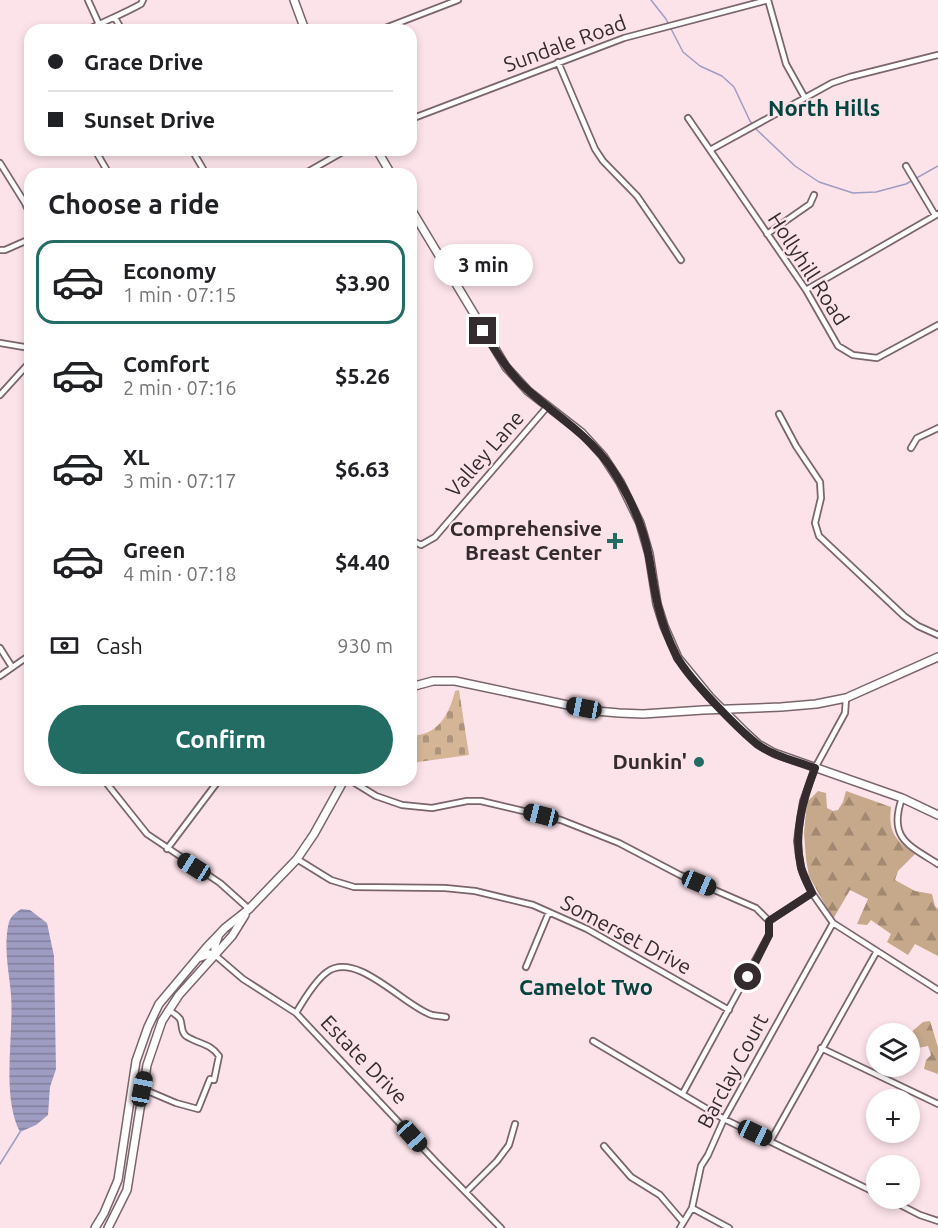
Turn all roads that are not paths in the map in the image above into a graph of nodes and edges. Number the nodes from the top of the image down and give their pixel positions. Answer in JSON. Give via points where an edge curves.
{"nodes":[{"id":1,"x":88,"y":0,"type":"edge"},
{"id":2,"x":143,"y":0,"type":"edge"},
{"id":3,"x":294,"y":0,"type":"edge"},
{"id":4,"x":458,"y":0,"type":"edge"},
{"id":5,"x":768,"y":0,"type":"edge"},
{"id":6,"x":116,"y":18,"type":"junction"},
{"id":7,"x":98,"y":22,"type":"junction"},
{"id":8,"x":95,"y":24,"type":"edge"},
{"id":9,"x":119,"y":24,"type":"edge"},
{"id":10,"x":303,"y":24,"type":"edge"},
{"id":11,"x":396,"y":24,"type":"edge"},
{"id":12,"x":938,"y":55,"type":"edge"},
{"id":13,"x":558,"y":62,"type":"junction"},
{"id":14,"x":805,"y":98,"type":"junction"},
{"id":15,"x":417,"y":117,"type":"edge"},
{"id":16,"x":688,"y":118,"type":"dead end"},
{"id":17,"x":710,"y":150,"type":"junction"},
{"id":18,"x":336,"y":156,"type":"edge"},
{"id":19,"x":0,"y":164,"type":"edge"},
{"id":20,"x":906,"y":166,"type":"dead end"},
{"id":21,"x":314,"y":168,"type":"edge"},
{"id":22,"x":814,"y":195,"type":"dead end"},
{"id":23,"x":24,"y":204,"type":"edge"},
{"id":24,"x":937,"y":214,"type":"edge"},
{"id":25,"x":417,"y":219,"type":"edge"},
{"id":26,"x":766,"y":234,"type":"junction"},
{"id":27,"x":24,"y":242,"type":"edge"},
{"id":28,"x":0,"y":250,"type":"edge"},
{"id":29,"x":681,"y":260,"type":"dead end"},
{"id":30,"x":806,"y":290,"type":"junction"},
{"id":31,"x":938,"y":325,"type":"edge"},
{"id":32,"x":0,"y":343,"type":"edge"},
{"id":33,"x":24,"y":347,"type":"edge"},
{"id":34,"x":24,"y":369,"type":"edge"},
{"id":35,"x":0,"y":395,"type":"edge"},
{"id":36,"x":547,"y":407,"type":"junction"},
{"id":37,"x":780,"y":414,"type":"dead end"},
{"id":38,"x":938,"y":428,"type":"edge"},
{"id":39,"x":911,"y":448,"type":"dead end"},
{"id":40,"x":417,"y":543,"type":"edge"},
{"id":41,"x":938,"y":635,"type":"edge"},
{"id":42,"x":0,"y":648,"type":"edge"},
{"id":43,"x":938,"y":657,"type":"edge"},
{"id":44,"x":24,"y":659,"type":"edge"},
{"id":45,"x":12,"y":667,"type":"junction"},
{"id":46,"x":0,"y":675,"type":"edge"},
{"id":47,"x":417,"y":685,"type":"edge"},
{"id":48,"x":846,"y":698,"type":"junction"},
{"id":49,"x":721,"y":709,"type":"junction"},
{"id":50,"x":815,"y":768,"type":"junction"},
{"id":51,"x":108,"y":786,"type":"edge"},
{"id":52,"x":214,"y":786,"type":"edge"},
{"id":53,"x":341,"y":786,"type":"edge"},
{"id":54,"x":360,"y":786,"type":"edge"},
{"id":55,"x":902,"y":798,"type":"junction"},
{"id":56,"x":938,"y":815,"type":"edge"},
{"id":57,"x":167,"y":849,"type":"junction"},
{"id":58,"x":297,"y":859,"type":"junction"},
{"id":59,"x":938,"y":864,"type":"edge"},
{"id":60,"x":812,"y":893,"type":"junction"},
{"id":61,"x":249,"y":909,"type":"junction"},
{"id":62,"x":549,"y":912,"type":"junction"},
{"id":63,"x":769,"y":921,"type":"junction"},
{"id":64,"x":833,"y":923,"type":"junction"},
{"id":65,"x":225,"y":928,"type":"junction"},
{"id":66,"x":877,"y":951,"type":"junction"},
{"id":67,"x":215,"y":955,"type":"junction"},
{"id":68,"x":195,"y":960,"type":"junction"},
{"id":69,"x":526,"y":967,"type":"dead end"},
{"id":70,"x":938,"y":990,"type":"edge"},
{"id":71,"x":159,"y":1004,"type":"junction"},
{"id":72,"x":168,"y":1010,"type":"junction"},
{"id":73,"x":729,"y":1010,"type":"junction"},
{"id":74,"x":296,"y":1013,"type":"junction"},
{"id":75,"x":446,"y":1017,"type":"dead end"},
{"id":76,"x":593,"y":1041,"type":"dead end"},
{"id":77,"x":821,"y":1048,"type":"junction"},
{"id":78,"x":132,"y":1088,"type":"junction"},
{"id":79,"x":142,"y":1089,"type":"junction"},
{"id":80,"x":683,"y":1093,"type":"junction"},
{"id":81,"x":938,"y":1104,"type":"edge"},
{"id":82,"x":724,"y":1119,"type":"junction"},
{"id":83,"x":515,"y":1124,"type":"dead end"},
{"id":84,"x":125,"y":1137,"type":"junction"},
{"id":85,"x":136,"y":1139,"type":"junction"},
{"id":86,"x":771,"y":1140,"type":"junction"},
{"id":87,"x":604,"y":1146,"type":"dead end"},
{"id":88,"x":866,"y":1188,"type":"edge"},
{"id":89,"x":115,"y":1192,"type":"junction"},
{"id":90,"x":466,"y":1192,"type":"junction"},
{"id":91,"x":692,"y":1208,"type":"junction"},
{"id":92,"x":908,"y":1209,"type":"edge"},
{"id":93,"x":114,"y":1217,"type":"junction"},
{"id":94,"x":938,"y":1221,"type":"edge"},
{"id":95,"x":683,"y":1222,"type":"junction"},
{"id":96,"x":96,"y":1227,"type":"edge"},
{"id":97,"x":108,"y":1228,"type":"edge"},
{"id":98,"x":501,"y":1228,"type":"edge"},
{"id":99,"x":680,"y":1228,"type":"edge"},
{"id":100,"x":729,"y":1228,"type":"edge"}],
"edges":[{"from":1,"to":7,"type":"street"},
{"from":2,"to":6,"type":"street"},
{"from":3,"to":10,"type":"main road"},
{"from":4,"to":11,"type":"street"},
{"from":5,"to":13,"type":"street","name":"Sundale Road","via":[[624,38]]},
{"from":5,"to":14,"type":"street","via":[[786,64]]},
{"from":6,"to":7,"type":"street"},
{"from":6,"to":9,"type":"street"},
{"from":7,"to":8,"type":"street"},
{"from":12,"to":14,"type":"street","via":[[850,76]]},
{"from":13,"to":15,"type":"street","name":"Sundale Road"},
{"from":13,"to":29,"type":"street","via":[[595,149],[637,196]]},
{"from":14,"to":17,"type":"street"},
{"from":16,"to":17,"type":"street","name":"Hollyhill Road"},
{"from":17,"to":26,"type":"street","name":"Hollyhill Road"},
{"from":18,"to":21,"type":"street"},
{"from":19,"to":23,"type":"street"},
{"from":20,"to":24,"type":"street"},
{"from":22,"to":26,"type":"street","via":[[810,204]]},
{"from":24,"to":30,"type":"street"},
{"from":25,"to":36,"type":"main road","via":[[498,356]]},
{"from":26,"to":30,"type":"street","name":"Hollyhill Road"},
{"from":27,"to":28,"type":"street"},
{"from":30,"to":31,"type":"street","name":"Hollyhill Road","via":[[838,346],[853,355],[878,358]]},
{"from":32,"to":33,"type":"street"},
{"from":34,"to":35,"type":"street"},
{"from":36,"to":40,"type":"street","name":"Valley Lane","via":[[435,537],[421,545]]},
{"from":36,"to":49,"type":"main road","via":[[582,434],[620,482],[640,523],[657,604],[674,651]]},
{"from":37,"to":41,"type":"street","via":[[820,482],[821,498],[814,523],[819,536],[904,616]]},
{"from":38,"to":39,"type":"street","via":[[917,438]]},
{"from":42,"to":45,"type":"street"},
{"from":43,"to":48,"type":"main road"},
{"from":44,"to":45,"type":"street"},
{"from":45,"to":46,"type":"street"},
{"from":47,"to":49,"type":"main road","via":[[454,681],[596,711],[643,714]]},
{"from":48,"to":49,"type":"main road","via":[[799,706]]},
{"from":48,"to":50,"type":"street","via":[[845,713]]},
{"from":49,"to":50,"type":"main road","via":[[758,744]]},
{"from":50,"to":55,"type":"main road"},
{"from":50,"to":60,"type":"street","via":[[803,801],[797,841],[801,868]]},
{"from":51,"to":57,"type":"street","via":[[147,834]]},
{"from":52,"to":57,"type":"street"},
{"from":53,"to":58,"type":"main road"},
{"from":54,"to":63,"type":"street","via":[[402,805],[432,808],[481,801],[561,820],[756,908]]},
{"from":55,"to":56,"type":"main road"},
{"from":55,"to":59,"type":"street","via":[[896,820],[901,836]]},
{"from":57,"to":61,"type":"street","via":[[220,883]]},
{"from":58,"to":61,"type":"main road"},
{"from":58,"to":62,"type":"street","name":"Somerset Drive","via":[[342,885],[475,891]]},
{"from":60,"to":63,"type":"street"},
{"from":60,"to":64,"type":"street"},
{"from":61,"to":65,"type":"main road"},
{"from":61,"to":67,"type":"main road"},
{"from":62,"to":69,"type":"street"},
{"from":62,"to":73,"type":"street","name":"Somerset Drive","via":[[587,929]]},
{"from":63,"to":73,"type":"street","via":[[766,943]]},
{"from":64,"to":66,"type":"street"},
{"from":64,"to":82,"type":"street","name":"Barclay Court"},
{"from":65,"to":67,"type":"main road","via":[[216,941]]},
{"from":65,"to":68,"type":"main road"},
{"from":66,"to":70,"type":"street"},
{"from":66,"to":77,"type":"street"},
{"from":67,"to":68,"type":"main road"},
{"from":67,"to":72,"type":"main road"},
{"from":67,"to":74,"type":"street","name":"Estate Drive","via":[[243,979]]},
{"from":68,"to":71,"type":"main road"},
{"from":71,"to":72,"type":"main road"},
{"from":71,"to":78,"type":"main road","via":[[142,1042]]},
{"from":72,"to":79,"type":"main road","via":[[152,1048]]},
{"from":72,"to":79,"type":"street","via":[[178,1016],[185,1035],[214,1049],[219,1056],[214,1080],[210,1079],[198,1109]]},
{"from":73,"to":80,"type":"street"},
{"from":74,"to":75,"type":"street","via":[[327,972],[345,968],[364,972],[431,1015]]},
{"from":74,"to":90,"type":"street","name":"Estate Drive"},
{"from":76,"to":80,"type":"street"},
{"from":77,"to":81,"type":"street"},
{"from":77,"to":86,"type":"street"},
{"from":78,"to":79,"type":"main road"},
{"from":78,"to":84,"type":"main road"},
{"from":79,"to":85,"type":"main road"},
{"from":80,"to":82,"type":"street"},
{"from":82,"to":86,"type":"street"},
{"from":82,"to":91,"type":"street","name":"Barclay Court","via":[[701,1166]]},
{"from":83,"to":90,"type":"street","via":[[509,1145]]},
{"from":84,"to":85,"type":"main road"},
{"from":84,"to":89,"type":"main road"},
{"from":85,"to":93,"type":"main road","via":[[128,1190]]},
{"from":86,"to":88,"type":"street"},
{"from":87,"to":95,"type":"street","via":[[631,1177],[660,1195]]},
{"from":89,"to":93,"type":"main road"},
{"from":89,"to":96,"type":"main road"},
{"from":90,"to":98,"type":"street","name":"Estate Drive"},
{"from":91,"to":95,"type":"street"},
{"from":91,"to":100,"type":"street"},
{"from":92,"to":94,"type":"street"},
{"from":93,"to":96,"type":"main road"},
{"from":93,"to":97,"type":"main road"},
{"from":95,"to":99,"type":"street"}]}
